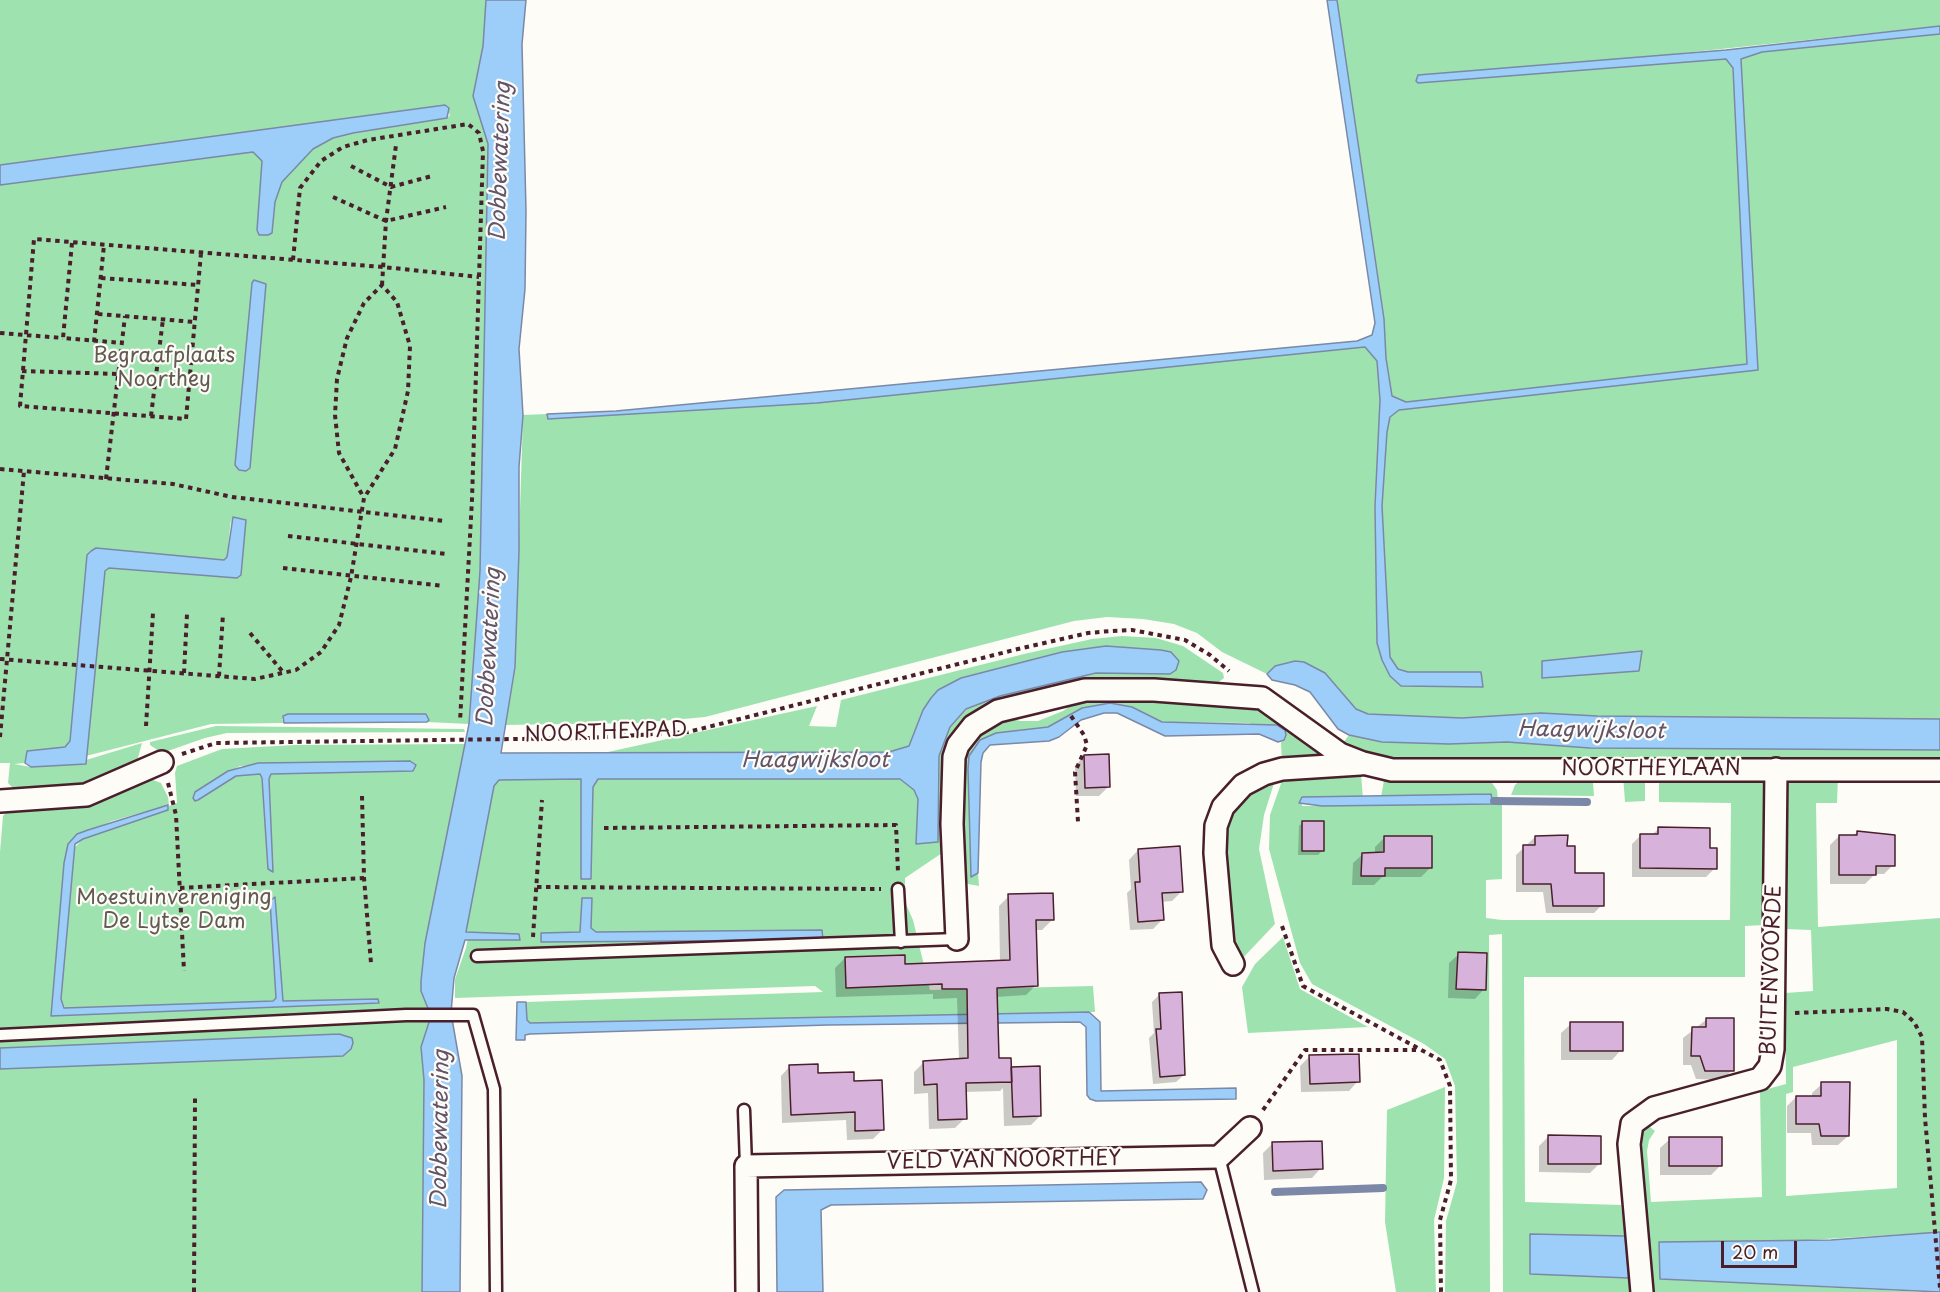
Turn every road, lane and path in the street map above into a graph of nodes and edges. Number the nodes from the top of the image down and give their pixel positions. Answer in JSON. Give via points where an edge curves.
{"nodes":[{"id":1,"x":396,"y":145,"type":"dead end"},
{"id":2,"x":351,"y":166,"type":"dead end"},
{"id":3,"x":432,"y":176,"type":"dead end"},
{"id":4,"x":391,"y":187,"type":"junction"},
{"id":5,"x":333,"y":197,"type":"dead end"},
{"id":6,"x":446,"y":207,"type":"dead end"},
{"id":7,"x":386,"y":221,"type":"junction"},
{"id":8,"x":72,"y":243,"type":"junction"},
{"id":9,"x":104,"y":245,"type":"junction"},
{"id":10,"x":201,"y":253,"type":"junction"},
{"id":11,"x":293,"y":260,"type":"junction"},
{"id":12,"x":383,"y":267,"type":"junction"},
{"id":13,"x":479,"y":277,"type":"junction"},
{"id":14,"x":101,"y":278,"type":"junction"},
{"id":15,"x":198,"y":285,"type":"junction"},
{"id":16,"x":382,"y":285,"type":"junction"},
{"id":17,"x":98,"y":314,"type":"junction"},
{"id":18,"x":125,"y":316,"type":"junction"},
{"id":19,"x":163,"y":319,"type":"junction"},
{"id":20,"x":195,"y":322,"type":"junction"},
{"id":21,"x":0,"y":333,"type":"edge"},
{"id":22,"x":25,"y":335,"type":"junction"},
{"id":23,"x":63,"y":338,"type":"junction"},
{"id":24,"x":94,"y":342,"type":"junction"},
{"id":25,"x":122,"y":343,"type":"junction"},
{"id":26,"x":22,"y":371,"type":"junction"},
{"id":27,"x":119,"y":374,"type":"junction"},
{"id":28,"x":114,"y":413,"type":"junction"},
{"id":29,"x":151,"y":416,"type":"junction"},
{"id":30,"x":0,"y":469,"type":"edge"},
{"id":31,"x":24,"y":471,"type":"junction"},
{"id":32,"x":106,"y":478,"type":"junction"},
{"id":33,"x":364,"y":498,"type":"junction"},
{"id":34,"x":362,"y":510,"type":"junction"},
{"id":35,"x":444,"y":521,"type":"dead end"},
{"id":36,"x":288,"y":536,"type":"dead end"},
{"id":37,"x":357,"y":544,"type":"junction"},
{"id":38,"x":446,"y":554,"type":"dead end"},
{"id":39,"x":283,"y":568,"type":"dead end"},
{"id":40,"x":351,"y":577,"type":"junction"},
{"id":41,"x":443,"y":586,"type":"dead end"},
{"id":42,"x":153,"y":613,"type":"dead end"},
{"id":43,"x":187,"y":614,"type":"dead end"},
{"id":44,"x":222,"y":614,"type":"dead end"},
{"id":45,"x":250,"y":633,"type":"dead end"},
{"id":46,"x":3,"y":659,"type":"edge"},
{"id":47,"x":149,"y":670,"type":"junction"},
{"id":48,"x":283,"y":672,"type":"junction"},
{"id":49,"x":184,"y":673,"type":"junction"},
{"id":50,"x":219,"y":676,"type":"junction"},
{"id":51,"x":1262,"y":698,"type":"junction"},
{"id":52,"x":460,"y":722,"type":"dead end"},
{"id":53,"x":1077,"y":724,"type":"dead end"},
{"id":54,"x":146,"y":726,"type":"dead end"},
{"id":55,"x":0,"y":737,"type":"edge"},
{"id":56,"x":162,"y":762,"type":"junction"},
{"id":57,"x":1363,"y":763,"type":"junction"},
{"id":58,"x":1776,"y":769,"type":"junction"},
{"id":59,"x":1940,"y":770,"type":"edge"},
{"id":60,"x":362,"y":796,"type":"dead end"},
{"id":61,"x":542,"y":800,"type":"dead end"},
{"id":62,"x":0,"y":801,"type":"edge"},
{"id":63,"x":1078,"y":822,"type":"dead end"},
{"id":64,"x":604,"y":828,"type":"dead end"},
{"id":65,"x":364,"y":878,"type":"junction"},
{"id":66,"x":537,"y":887,"type":"junction"},
{"id":67,"x":180,"y":888,"type":"junction"},
{"id":68,"x":898,"y":889,"type":"junction"},
{"id":69,"x":1282,"y":926,"type":"dead end"},
{"id":70,"x":957,"y":939,"type":"joint"},
{"id":71,"x":901,"y":942,"type":"junction"},
{"id":72,"x":532,"y":955,"type":"junction"},
{"id":73,"x":477,"y":956,"type":"dead end"},
{"id":74,"x":371,"y":963,"type":"dead end"},
{"id":75,"x":1233,"y":964,"type":"dead end"},
{"id":76,"x":184,"y":971,"type":"dead end"},
{"id":77,"x":1773,"y":1013,"type":"junction"},
{"id":78,"x":0,"y":1035,"type":"edge"},
{"id":79,"x":1418,"y":1050,"type":"junction"},
{"id":80,"x":195,"y":1097,"type":"dead end"},
{"id":81,"x":744,"y":1110,"type":"dead end"},
{"id":82,"x":1250,"y":1128,"type":"joint"},
{"id":83,"x":1219,"y":1157,"type":"junction"},
{"id":84,"x":746,"y":1166,"type":"junction"},
{"id":85,"x":1940,"y":1288,"type":"edge"},
{"id":86,"x":194,"y":1292,"type":"edge"},
{"id":87,"x":496,"y":1292,"type":"edge"},
{"id":88,"x":747,"y":1292,"type":"edge"},
{"id":89,"x":1253,"y":1292,"type":"edge"},
{"id":90,"x":1441,"y":1292,"type":"edge"},
{"id":91,"x":1642,"y":1292,"type":"edge"}],
"edges":[{"from":1,"to":4,"type":"path"},
{"from":2,"to":4,"type":"path"},
{"from":3,"to":4,"type":"path"},
{"from":4,"to":7,"type":"path"},
{"from":5,"to":7,"type":"path"},
{"from":6,"to":7,"type":"path"},
{"from":7,"to":12,"type":"path"},
{"from":8,"to":9,"type":"path"},
{"from":8,"to":22,"type":"path","via":[[34,239]]},
{"from":8,"to":23,"type":"path"},
{"from":9,"to":10,"type":"path"},
{"from":9,"to":14,"type":"path"},
{"from":10,"to":11,"type":"path"},
{"from":10,"to":15,"type":"path"},
{"from":11,"to":12,"type":"path"},
{"from":11,"to":13,"type":"path","via":[[300,188],[321,161],[343,147],[368,140],[468,124],[479,133],[483,151]]},
{"from":12,"to":13,"type":"path"},
{"from":12,"to":16,"type":"path"},
{"from":13,"to":52,"type":"path"},
{"from":14,"to":15,"type":"path"},
{"from":14,"to":17,"type":"path"},
{"from":15,"to":20,"type":"path"},
{"from":16,"to":33,"type":"path","via":[[397,302],[410,346],[408,392],[395,449]]},
{"from":16,"to":33,"type":"path","via":[[364,303],[346,338],[337,379],[339,453]]},
{"from":17,"to":18,"type":"path"},
{"from":17,"to":24,"type":"path"},
{"from":18,"to":19,"type":"path"},
{"from":18,"to":25,"type":"path"},
{"from":19,"to":20,"type":"path"},
{"from":19,"to":29,"type":"path"},
{"from":20,"to":29,"type":"path","via":[[186,419]]},
{"from":21,"to":22,"type":"path"},
{"from":22,"to":23,"type":"path"},
{"from":22,"to":26,"type":"path"},
{"from":23,"to":24,"type":"path"},
{"from":24,"to":25,"type":"path"},
{"from":25,"to":27,"type":"path"},
{"from":26,"to":27,"type":"path"},
{"from":26,"to":28,"type":"path","via":[[20,406]]},
{"from":27,"to":28,"type":"path"},
{"from":28,"to":29,"type":"path"},
{"from":28,"to":32,"type":"path"},
{"from":30,"to":31,"type":"path"},
{"from":31,"to":32,"type":"path"},
{"from":31,"to":46,"type":"path"},
{"from":32,"to":34,"type":"path","via":[[173,484],[232,497]]},
{"from":33,"to":34,"type":"path"},
{"from":34,"to":35,"type":"path"},
{"from":34,"to":37,"type":"path"},
{"from":36,"to":37,"type":"path"},
{"from":37,"to":38,"type":"path"},
{"from":37,"to":40,"type":"path"},
{"from":39,"to":40,"type":"path"},
{"from":40,"to":41,"type":"path"},
{"from":40,"to":48,"type":"path","via":[[339,625],[321,652],[296,670]]},
{"from":42,"to":47,"type":"path"},
{"from":43,"to":49,"type":"path"},
{"from":44,"to":50,"type":"path"},
{"from":45,"to":48,"type":"path"},
{"from":46,"to":47,"type":"path"},
{"from":46,"to":55,"type":"path"},
{"from":47,"to":49,"type":"path"},
{"from":47,"to":54,"type":"path"},
{"from":48,"to":50,"type":"path","via":[[255,679]]},
{"from":49,"to":50,"type":"path"},
{"from":51,"to":56,"type":"path","name":"NOORTHEYPAD","via":[[1210,655],[1185,640],[1132,630],[1111,631],[1018,649],[688,732],[588,738],[216,742]]},
{"from":51,"to":57,"type":"street","name":"NOORTHEYLAAN","via":[[1340,754]]},
{"from":51,"to":70,"type":"street","via":[[1154,690],[1085,690],[998,711],[982,719],[965,735],[954,757],[952,824]]},
{"from":53,"to":63,"type":"path","via":[[1088,745],[1075,772]]},
{"from":56,"to":62,"type":"street","via":[[86,795]]},
{"from":56,"to":67,"type":"path","via":[[176,815]]},
{"from":57,"to":58,"type":"street","name":"NOORTHEYLAAN","via":[[1392,770]]},
{"from":57,"to":75,"type":"street","name":"NOORTHEYLAAN","via":[[1264,774],[1243,785],[1223,807],[1216,826],[1215,853],[1223,945]]},
{"from":58,"to":59,"type":"street","name":"NOORTHEYLAAN"},
{"from":58,"to":77,"type":"street","name":"BUITENVOORDE"},
{"from":60,"to":65,"type":"path"},
{"from":61,"to":66,"type":"path"},
{"from":64,"to":68,"type":"path","via":[[896,825]]},
{"from":65,"to":67,"type":"path"},
{"from":65,"to":74,"type":"path"},
{"from":66,"to":68,"type":"path"},
{"from":66,"to":72,"type":"path"},
{"from":67,"to":76,"type":"path"},
{"from":68,"to":71,"type":"lane"},
{"from":69,"to":79,"type":"path","via":[[1303,986]]},
{"from":70,"to":71,"type":"lane"},
{"from":71,"to":72,"type":"lane"},
{"from":72,"to":73,"type":"lane"},
{"from":77,"to":85,"type":"path","via":[[1887,1009],[1903,1012],[1914,1022],[1922,1037]]},
{"from":77,"to":91,"type":"street","name":"BUITENVOORDE","via":[[1770,1066],[1760,1079],[1654,1108],[1632,1124],[1629,1144]]},
{"from":78,"to":87,"type":"lane","via":[[473,1014],[494,1089]]},
{"from":79,"to":82,"type":"path","via":[[1305,1050]]},
{"from":79,"to":90,"type":"path","via":[[1440,1060],[1450,1086],[1451,1180],[1440,1220]]},
{"from":80,"to":86,"type":"path"},
{"from":81,"to":84,"type":"lane"},
{"from":82,"to":83,"type":"street"},
{"from":83,"to":84,"type":"street","name":"VELD VAN NOORTHEY"},
{"from":83,"to":89,"type":"lane"},
{"from":84,"to":88,"type":"street"}]}
